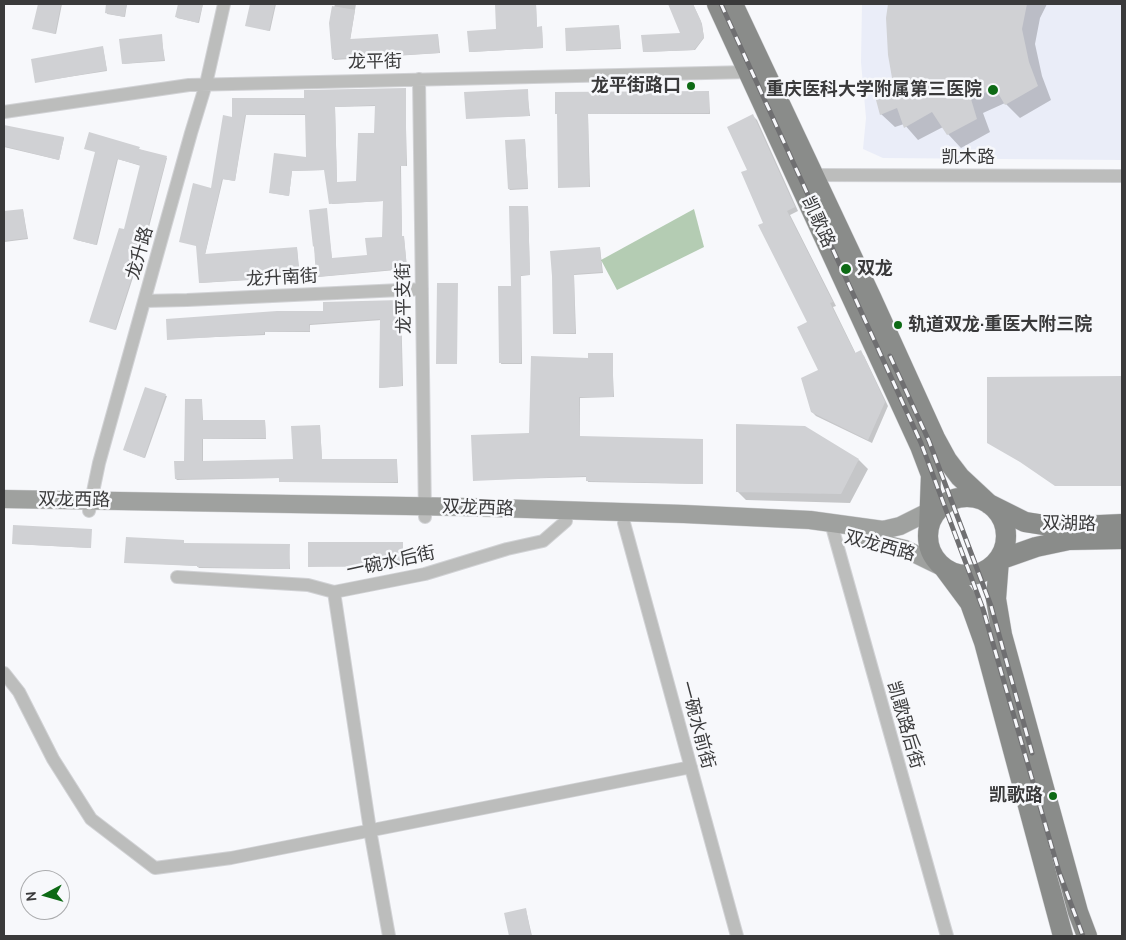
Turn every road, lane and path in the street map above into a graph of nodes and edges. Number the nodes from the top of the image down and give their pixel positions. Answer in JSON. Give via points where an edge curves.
{"nodes":[{"id":1,"x":224,"y":4,"type":"edge"},
{"id":2,"x":717,"y":4,"type":"edge"},
{"id":3,"x":733,"y":4,"type":"edge"},
{"id":4,"x":749,"y":72,"type":"junction"},
{"id":5,"x":419,"y":79,"type":"junction"},
{"id":6,"x":206,"y":84,"type":"junction"},
{"id":7,"x":4,"y":112,"type":"edge"},
{"id":8,"x":813,"y":174,"type":"junction"},
{"id":9,"x":1122,"y":176,"type":"edge"},
{"id":10,"x":422,"y":289,"type":"junction"},
{"id":11,"x":144,"y":300,"type":"junction"},
{"id":12,"x":4,"y":499,"type":"edge"},
{"id":13,"x":990,"y":504,"type":"junction"},
{"id":14,"x":90,"y":506,"type":"junction"},
{"id":15,"x":4,"y":509,"type":"edge"},
{"id":16,"x":425,"y":512,"type":"junction"},
{"id":17,"x":935,"y":514,"type":"junction"},
{"id":18,"x":566,"y":521,"type":"junction"},
{"id":19,"x":624,"y":523,"type":"junction"},
{"id":20,"x":1122,"y":524,"type":"edge"},
{"id":21,"x":832,"y":528,"type":"junction"},
{"id":22,"x":1122,"y":539,"type":"edge"},
{"id":23,"x":999,"y":560,"type":"junction"},
{"id":24,"x":944,"y":568,"type":"junction"},
{"id":25,"x":177,"y":577,"type":"dead end"},
{"id":26,"x":334,"y":592,"type":"junction"},
{"id":27,"x":4,"y":673,"type":"edge"},
{"id":28,"x":691,"y":767,"type":"junction"},
{"id":29,"x":370,"y":830,"type":"junction"},
{"id":30,"x":389,"y":936,"type":"edge"},
{"id":31,"x":737,"y":936,"type":"edge"},
{"id":32,"x":947,"y":936,"type":"edge"},
{"id":33,"x":1063,"y":936,"type":"edge"},
{"id":34,"x":1087,"y":936,"type":"edge"}],
"edges":[{"from":1,"to":6,"type":"street","name":"龙升路"},
{"from":2,"to":4,"type":"main road","name":"凯歌路"},
{"from":3,"to":8,"type":"main road","name":"凯歌路"},
{"from":4,"to":5,"type":"street","name":"龙平街"},
{"from":4,"to":17,"type":"main road","name":"凯歌路","via":[[920,446],[931,475]]},
{"from":5,"to":6,"type":"street","name":"龙平街"},
{"from":5,"to":10,"type":"street","name":"龙平支街"},
{"from":6,"to":7,"type":"street","name":"龙平街"},
{"from":6,"to":11,"type":"street","name":"龙升路"},
{"from":8,"to":9,"type":"street","name":"凯木路"},
{"from":8,"to":13,"type":"main road","name":"凯歌路","via":[[935,438],[960,477]]},
{"from":10,"to":11,"type":"street","name":"龙升南街"},
{"from":10,"to":16,"type":"street","name":"龙平支街"},
{"from":11,"to":14,"type":"street","name":"龙升路"},
{"from":12,"to":14,"type":"main road","name":"双龙西路"},
{"from":13,"to":17,"type":"main road","via":[[979,498],[956,498]]},
{"from":13,"to":20,"type":"main road","name":"双湖路","via":[[1025,522],[1057,527]]},
{"from":13,"to":23,"type":"main road","via":[[1004,523],[1006,536]]},
{"from":14,"to":15,"type":"main road","name":"双龙西路"},
{"from":14,"to":16,"type":"main road","name":"双龙西路"},
{"from":16,"to":18,"type":"main road","name":"双龙西路"},
{"from":16,"to":21,"type":"main road","name":"双龙西路","via":[[694,515],[810,520]]},
{"from":17,"to":21,"type":"main road","name":"双龙西路","via":[[883,530]]},
{"from":17,"to":24,"type":"main road","via":[[928,539],[930,550]]},
{"from":18,"to":19,"type":"main road","name":"双龙西路"},
{"from":18,"to":26,"type":"street","name":"一碗水后街","via":[[543,541],[425,574]]},
{"from":19,"to":21,"type":"main road","name":"双龙西路","via":[[799,530]]},
{"from":19,"to":28,"type":"street","name":"一碗水前街"},
{"from":21,"to":24,"type":"main road","name":"双龙西路","via":[[905,549]]},
{"from":21,"to":32,"type":"street","name":"凯歌路后街"},
{"from":22,"to":23,"type":"main road","name":"双湖路","via":[[1069,540]]},
{"from":23,"to":24,"type":"main road","via":[[979,574],[961,574]]},
{"from":23,"to":34,"type":"main road","via":[[996,599],[1002,635]]},
{"from":24,"to":33,"type":"main road","via":[[970,604],[984,642]]},
{"from":25,"to":26,"type":"street","via":[[308,585]]},
{"from":26,"to":29,"type":"street","name":"一碗水后街"},
{"from":27,"to":29,"type":"street","via":[[19,692],[54,759],[91,819],[155,868],[231,858]]},
{"from":28,"to":29,"type":"street"},
{"from":28,"to":31,"type":"street","name":"一碗水前街"},
{"from":29,"to":30,"type":"street","name":"一碗水后街"}]}
